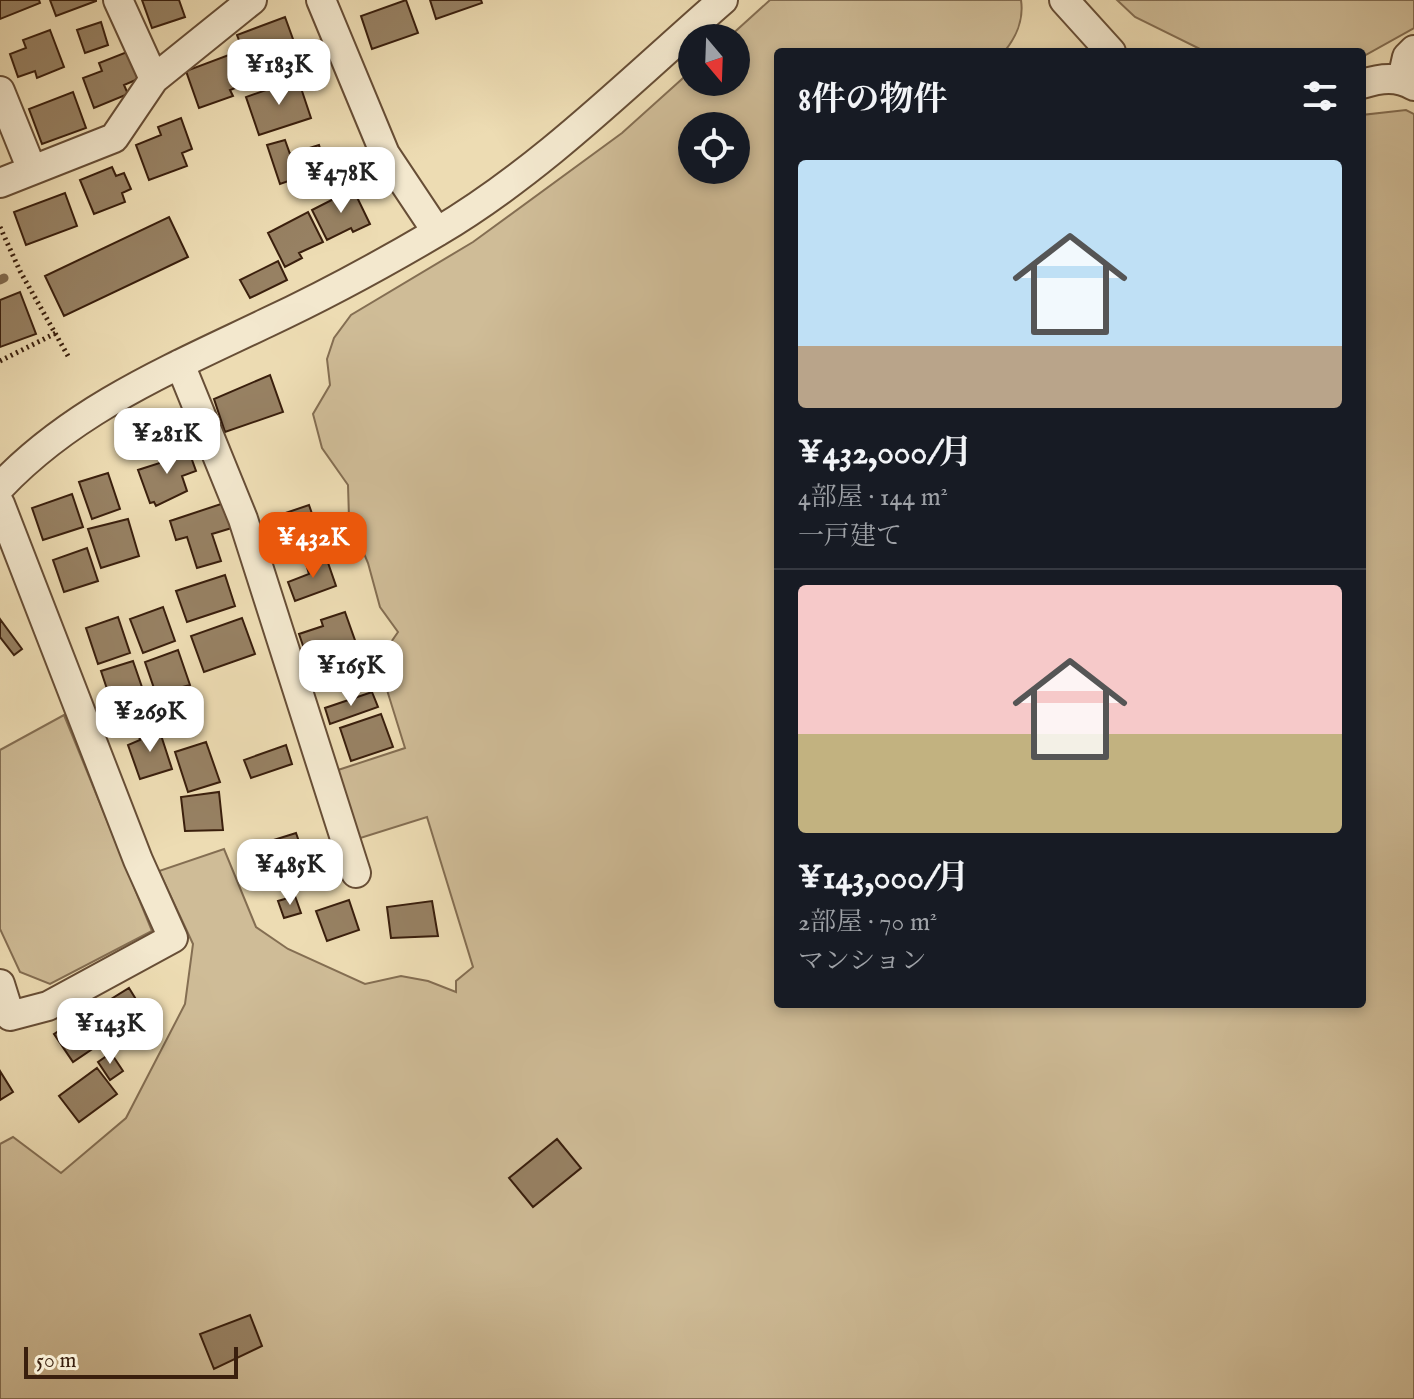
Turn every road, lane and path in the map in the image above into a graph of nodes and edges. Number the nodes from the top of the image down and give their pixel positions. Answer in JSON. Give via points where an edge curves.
{"nodes":[{"id":1,"x":118,"y":0,"type":"edge"},
{"id":2,"x":252,"y":0,"type":"edge"},
{"id":3,"x":321,"y":0,"type":"edge"},
{"id":4,"x":723,"y":0,"type":"edge"},
{"id":5,"x":1064,"y":0,"type":"edge"},
{"id":6,"x":1107,"y":48,"type":"edge"},
{"id":7,"x":1414,"y":50,"type":"edge"},
{"id":8,"x":154,"y":79,"type":"junction"},
{"id":9,"x":1408,"y":82,"type":"edge"},
{"id":10,"x":1366,"y":83,"type":"edge"},
{"id":11,"x":0,"y":91,"type":"edge"},
{"id":12,"x":32,"y":170,"type":"junction"},
{"id":13,"x":0,"y":183,"type":"edge"},
{"id":14,"x":0,"y":227,"type":"edge"},
{"id":15,"x":437,"y":232,"type":"junction"},
{"id":16,"x":56,"y":333,"type":"junction"},
{"id":17,"x":68,"y":356,"type":"dead end"},
{"id":18,"x":0,"y":361,"type":"edge"},
{"id":19,"x":180,"y":364,"type":"junction"},
{"id":20,"x":0,"y":487,"type":"edge"},
{"id":21,"x":0,"y":504,"type":"edge"},
{"id":22,"x":356,"y":873,"type":"dead end"},
{"id":23,"x":0,"y":984,"type":"edge"},
{"id":24,"x":5,"y":1018,"type":"edge"}],
"edges":[{"from":1,"to":8,"type":"street"},
{"from":2,"to":8,"type":"street"},
{"from":3,"to":15,"type":"street","via":[[385,154]]},
{"from":4,"to":15,"type":"street","via":[[551,150]]},
{"from":5,"to":6,"type":"street"},
{"from":7,"to":9,"type":"street","via":[[1407,57]]},
{"from":8,"to":12,"type":"street","via":[[114,138]]},
{"from":9,"to":10,"type":"street"},
{"from":11,"to":12,"type":"street"},
{"from":12,"to":13,"type":"street"},
{"from":14,"to":16,"type":"path"},
{"from":15,"to":19,"type":"street","via":[[310,302]]},
{"from":16,"to":17,"type":"path"},
{"from":16,"to":18,"type":"path"},
{"from":19,"to":20,"type":"street","via":[[63,430]]},
{"from":19,"to":22,"type":"street","via":[[243,519]]},
{"from":21,"to":24,"type":"street","via":[[173,938],[48,1006]]},
{"from":23,"to":24,"type":"street"}]}
